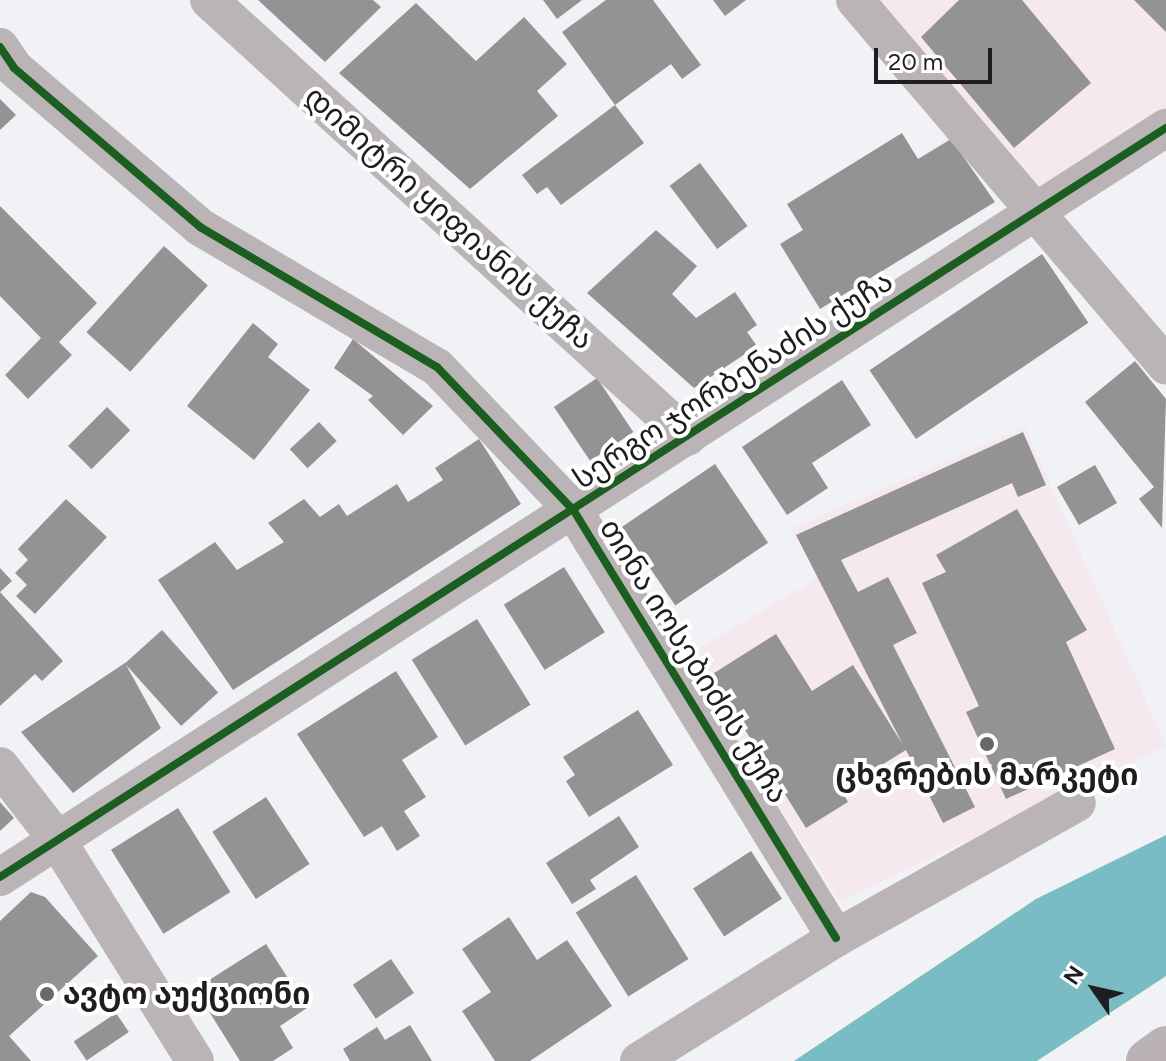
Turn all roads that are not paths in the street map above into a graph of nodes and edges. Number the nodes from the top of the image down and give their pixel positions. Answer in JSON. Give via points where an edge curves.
{"nodes":[{"id":1,"x":209,"y":0,"type":"edge"},
{"id":2,"x":855,"y":0,"type":"edge"},
{"id":3,"x":0,"y":47,"type":"edge"},
{"id":4,"x":1166,"y":128,"type":"edge"},
{"id":5,"x":1041,"y":210,"type":"junction"},
{"id":6,"x":1166,"y":366,"type":"edge"},
{"id":7,"x":688,"y":437,"type":"junction"},
{"id":8,"x":574,"y":511,"type":"junction"},
{"id":9,"x":0,"y":766,"type":"edge"},
{"id":10,"x":1077,"y":803,"type":"dead end"},
{"id":11,"x":55,"y":837,"type":"junction"},
{"id":12,"x":0,"y":877,"type":"edge"},
{"id":13,"x":836,"y":938,"type":"junction"},
{"id":14,"x":1166,"y":1048,"type":"edge"},
{"id":15,"x":195,"y":1061,"type":"edge"},
{"id":16,"x":639,"y":1061,"type":"edge"},
{"id":17,"x":1148,"y":1061,"type":"edge"}],
"edges":[{"from":1,"to":7,"type":"street","name":"დიმიტრი ყიფიანის ქუჩა"},
{"from":2,"to":5,"type":"street"},
{"from":3,"to":8,"type":"street","name":"თინა იოსებიძის ქუჩა","via":[[14,68],[200,227],[437,367]]},
{"from":4,"to":5,"type":"street","name":"სერგო ჯორბენაძის ქუჩა"},
{"from":5,"to":6,"type":"street"},
{"from":5,"to":7,"type":"street","name":"სერგო ჯორბენაძის ქუჩა"},
{"from":7,"to":8,"type":"street","name":"სერგო ჯორბენაძის ქუჩა"},
{"from":8,"to":11,"type":"street","name":"სერგო ჯორბენაძის ქუჩა"},
{"from":8,"to":13,"type":"street","name":"თინა იოსებიძის ქუჩა"},
{"from":9,"to":11,"type":"street"},
{"from":10,"to":13,"type":"street"},
{"from":11,"to":12,"type":"street","name":"სერგო ჯორბენაძის ქუჩა"},
{"from":11,"to":15,"type":"street"},
{"from":13,"to":16,"type":"street"},
{"from":14,"to":17,"type":"main road"}]}
